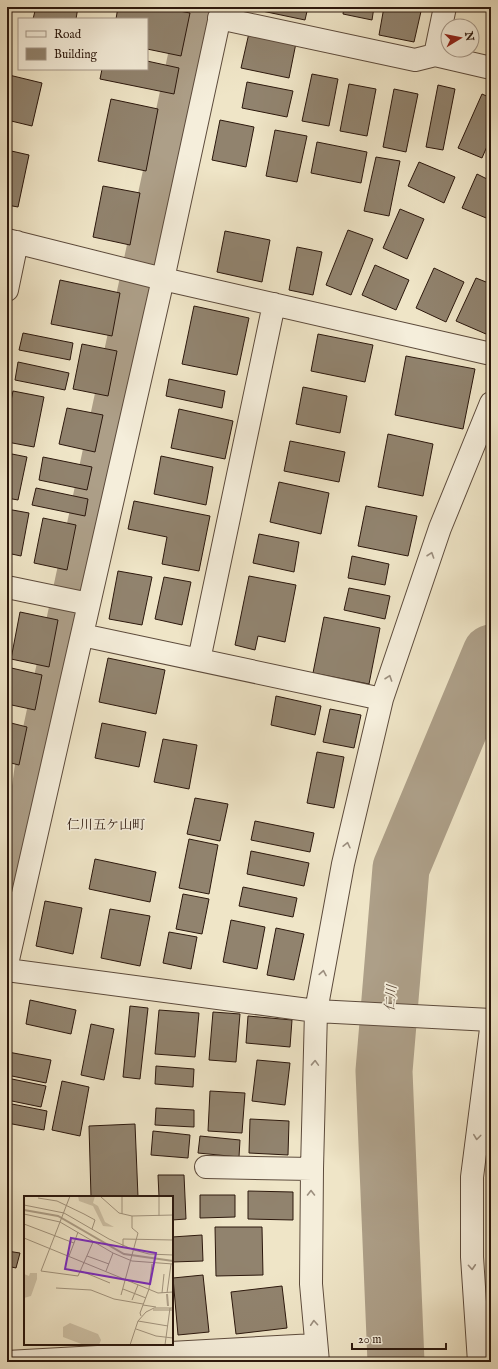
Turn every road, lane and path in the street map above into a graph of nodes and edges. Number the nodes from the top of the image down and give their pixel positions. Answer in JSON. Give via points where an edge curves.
{"nodes":[{"id":1,"x":445,"y":7,"type":"edge"},
{"id":2,"x":221,"y":13,"type":"edge"},
{"id":3,"x":435,"y":55,"type":"junction"},
{"id":4,"x":491,"y":68,"type":"edge"},
{"id":5,"x":12,"y":241,"type":"edge"},
{"id":6,"x":163,"y":279,"type":"junction"},
{"id":7,"x":7,"y":290,"type":"edge"},
{"id":8,"x":274,"y":304,"type":"junction"},
{"id":9,"x":491,"y":354,"type":"edge"},
{"id":10,"x":491,"y":402,"type":"edge"},
{"id":11,"x":7,"y":587,"type":"edge"},
{"id":12,"x":89,"y":604,"type":"junction"},
{"id":13,"x":82,"y":635,"type":"junction"},
{"id":14,"x":198,"y":660,"type":"junction"},
{"id":15,"x":382,"y":699,"type":"junction"},
{"id":16,"x":7,"y":964,"type":"edge"},
{"id":17,"x":7,"y":970,"type":"edge"},
{"id":18,"x":316,"y":1011,"type":"junction"},
{"id":19,"x":491,"y":1020,"type":"edge"},
{"id":20,"x":491,"y":1029,"type":"edge"},
{"id":21,"x":206,"y":1167,"type":"dead end"},
{"id":22,"x":312,"y":1169,"type":"junction"},
{"id":23,"x":317,"y":1354,"type":"edge"},
{"id":24,"x":7,"y":1362,"type":"edge"},
{"id":25,"x":479,"y":1362,"type":"edge"}],
"edges":[{"from":1,"to":3,"type":"street"},
{"from":2,"to":3,"type":"street","via":[[415,60]]},
{"from":2,"to":6,"type":"street"},
{"from":3,"to":4,"type":"street"},
{"from":5,"to":6,"type":"street"},
{"from":5,"to":7,"type":"street"},
{"from":6,"to":8,"type":"street"},
{"from":6,"to":12,"type":"street"},
{"from":8,"to":9,"type":"street"},
{"from":8,"to":14,"type":"street"},
{"from":15,"to":10,"type":"street","one_way":true,"via":[[440,528]]},
{"from":11,"to":12,"type":"street"},
{"from":12,"to":13,"type":"street"},
{"from":13,"to":14,"type":"street"},
{"from":13,"to":16,"type":"street"},
{"from":14,"to":15,"type":"street"},
{"from":18,"to":15,"type":"street","one_way":true,"via":[[343,864]]},
{"from":17,"to":18,"type":"street"},
{"from":18,"to":19,"type":"street"},
{"from":22,"to":18,"type":"street","one_way":true},
{"from":20,"to":25,"type":"street","one_way":true,"via":[[472,1177],[472,1257]]},
{"from":21,"to":22,"type":"street"},
{"from":23,"to":22,"type":"street","one_way":true,"via":[[311,1284]]},
{"from":23,"to":24,"type":"street"}]}
